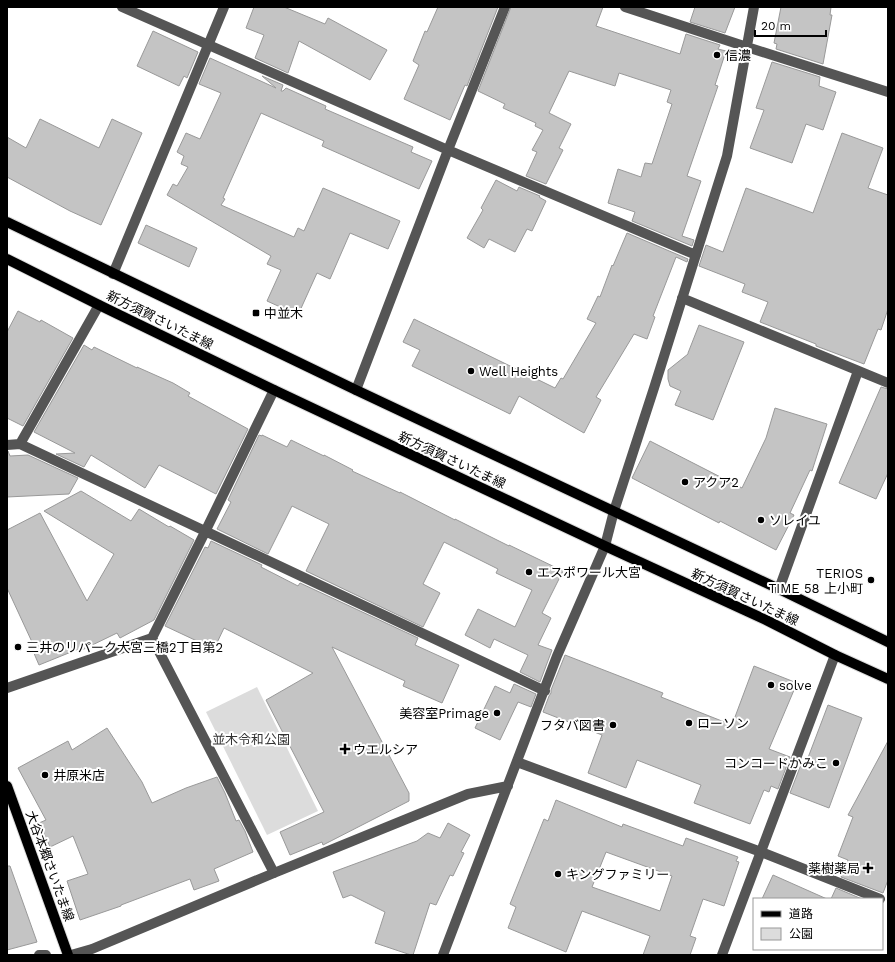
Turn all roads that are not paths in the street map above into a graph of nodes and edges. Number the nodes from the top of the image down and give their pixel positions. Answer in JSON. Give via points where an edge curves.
{"nodes":[{"id":1,"x":122,"y":7,"type":"edge"},
{"id":2,"x":224,"y":7,"type":"edge"},
{"id":3,"x":505,"y":7,"type":"edge"},
{"id":4,"x":626,"y":7,"type":"edge"},
{"id":5,"x":754,"y":7,"type":"edge"},
{"id":6,"x":208,"y":45,"type":"junction"},
{"id":7,"x":747,"y":47,"type":"junction"},
{"id":8,"x":888,"y":92,"type":"edge"},
{"id":9,"x":448,"y":150,"type":"junction"},
{"id":10,"x":7,"y":222,"type":"edge"},
{"id":11,"x":696,"y":256,"type":"junction"},
{"id":12,"x":7,"y":259,"type":"edge"},
{"id":13,"x":113,"y":274,"type":"junction"},
{"id":14,"x":682,"y":298,"type":"junction"},
{"id":15,"x":99,"y":305,"type":"junction"},
{"id":16,"x":858,"y":371,"type":"junction"},
{"id":17,"x":888,"y":383,"type":"edge"},
{"id":18,"x":274,"y":390,"type":"junction"},
{"id":19,"x":356,"y":390,"type":"junction"},
{"id":20,"x":20,"y":444,"type":"junction"},
{"id":21,"x":7,"y":445,"type":"edge"},
{"id":22,"x":614,"y":511,"type":"junction"},
{"id":23,"x":205,"y":532,"type":"junction"},
{"id":24,"x":605,"y":546,"type":"junction"},
{"id":25,"x":779,"y":589,"type":"junction"},
{"id":26,"x":152,"y":638,"type":"junction"},
{"id":27,"x":888,"y":642,"type":"edge"},
{"id":28,"x":834,"y":655,"type":"junction"},
{"id":29,"x":888,"y":679,"type":"edge"},
{"id":30,"x":7,"y":688,"type":"edge"},
{"id":31,"x":544,"y":691,"type":"junction"},
{"id":32,"x":517,"y":762,"type":"junction"},
{"id":33,"x":7,"y":786,"type":"edge"},
{"id":34,"x":508,"y":786,"type":"junction"},
{"id":35,"x":761,"y":852,"type":"junction"},
{"id":36,"x":274,"y":873,"type":"junction"},
{"id":37,"x":878,"y":898,"type":"edge"},
{"id":38,"x":39,"y":955,"type":"edge"},
{"id":39,"x":46,"y":955,"type":"edge"},
{"id":40,"x":69,"y":955,"type":"edge"},
{"id":41,"x":443,"y":955,"type":"edge"},
{"id":42,"x":722,"y":955,"type":"edge"}],
"edges":[{"from":1,"to":6,"type":"street"},
{"from":2,"to":6,"type":"street"},
{"from":3,"to":9,"type":"street"},
{"from":4,"to":7,"type":"street"},
{"from":5,"to":7,"type":"street"},
{"from":6,"to":9,"type":"street"},
{"from":6,"to":13,"type":"street"},
{"from":7,"to":8,"type":"street"},
{"from":7,"to":11,"type":"street","via":[[727,156]]},
{"from":9,"to":11,"type":"street"},
{"from":9,"to":19,"type":"street"},
{"from":10,"to":13,"type":"main road","name":"新方須賀さいたま線"},
{"from":11,"to":14,"type":"street"},
{"from":12,"to":15,"type":"main road","name":"新方須賀さいたま線"},
{"from":13,"to":19,"type":"main road","name":"新方須賀さいたま線"},
{"from":14,"to":16,"type":"street"},
{"from":14,"to":22,"type":"street"},
{"from":15,"to":18,"type":"main road","name":"新方須賀さいたま線"},
{"from":15,"to":20,"type":"street"},
{"from":16,"to":17,"type":"street"},
{"from":16,"to":25,"type":"street"},
{"from":18,"to":23,"type":"street"},
{"from":18,"to":24,"type":"main road","name":"新方須賀さいたま線"},
{"from":19,"to":22,"type":"main road","name":"新方須賀さいたま線"},
{"from":20,"to":21,"type":"street"},
{"from":20,"to":23,"type":"street"},
{"from":22,"to":24,"type":"street"},
{"from":22,"to":25,"type":"main road","name":"新方須賀さいたま線"},
{"from":23,"to":26,"type":"street"},
{"from":23,"to":31,"type":"street"},
{"from":24,"to":28,"type":"main road","name":"新方須賀さいたま線","via":[[766,620]]},
{"from":24,"to":31,"type":"street"},
{"from":25,"to":27,"type":"main road","name":"新方須賀さいたま線"},
{"from":26,"to":30,"type":"street"},
{"from":26,"to":36,"type":"street"},
{"from":28,"to":29,"type":"main road","name":"新方須賀さいたま線"},
{"from":28,"to":35,"type":"street"},
{"from":31,"to":32,"type":"street"},
{"from":32,"to":34,"type":"street"},
{"from":32,"to":35,"type":"street"},
{"from":33,"to":40,"type":"main road","name":"大谷本郷さいたま線"},
{"from":34,"to":36,"type":"street","via":[[468,794]]},
{"from":34,"to":41,"type":"street"},
{"from":35,"to":37,"type":"street"},
{"from":35,"to":42,"type":"street"},
{"from":36,"to":40,"type":"street","via":[[92,949]]},
{"from":38,"to":39,"type":"street"}]}
